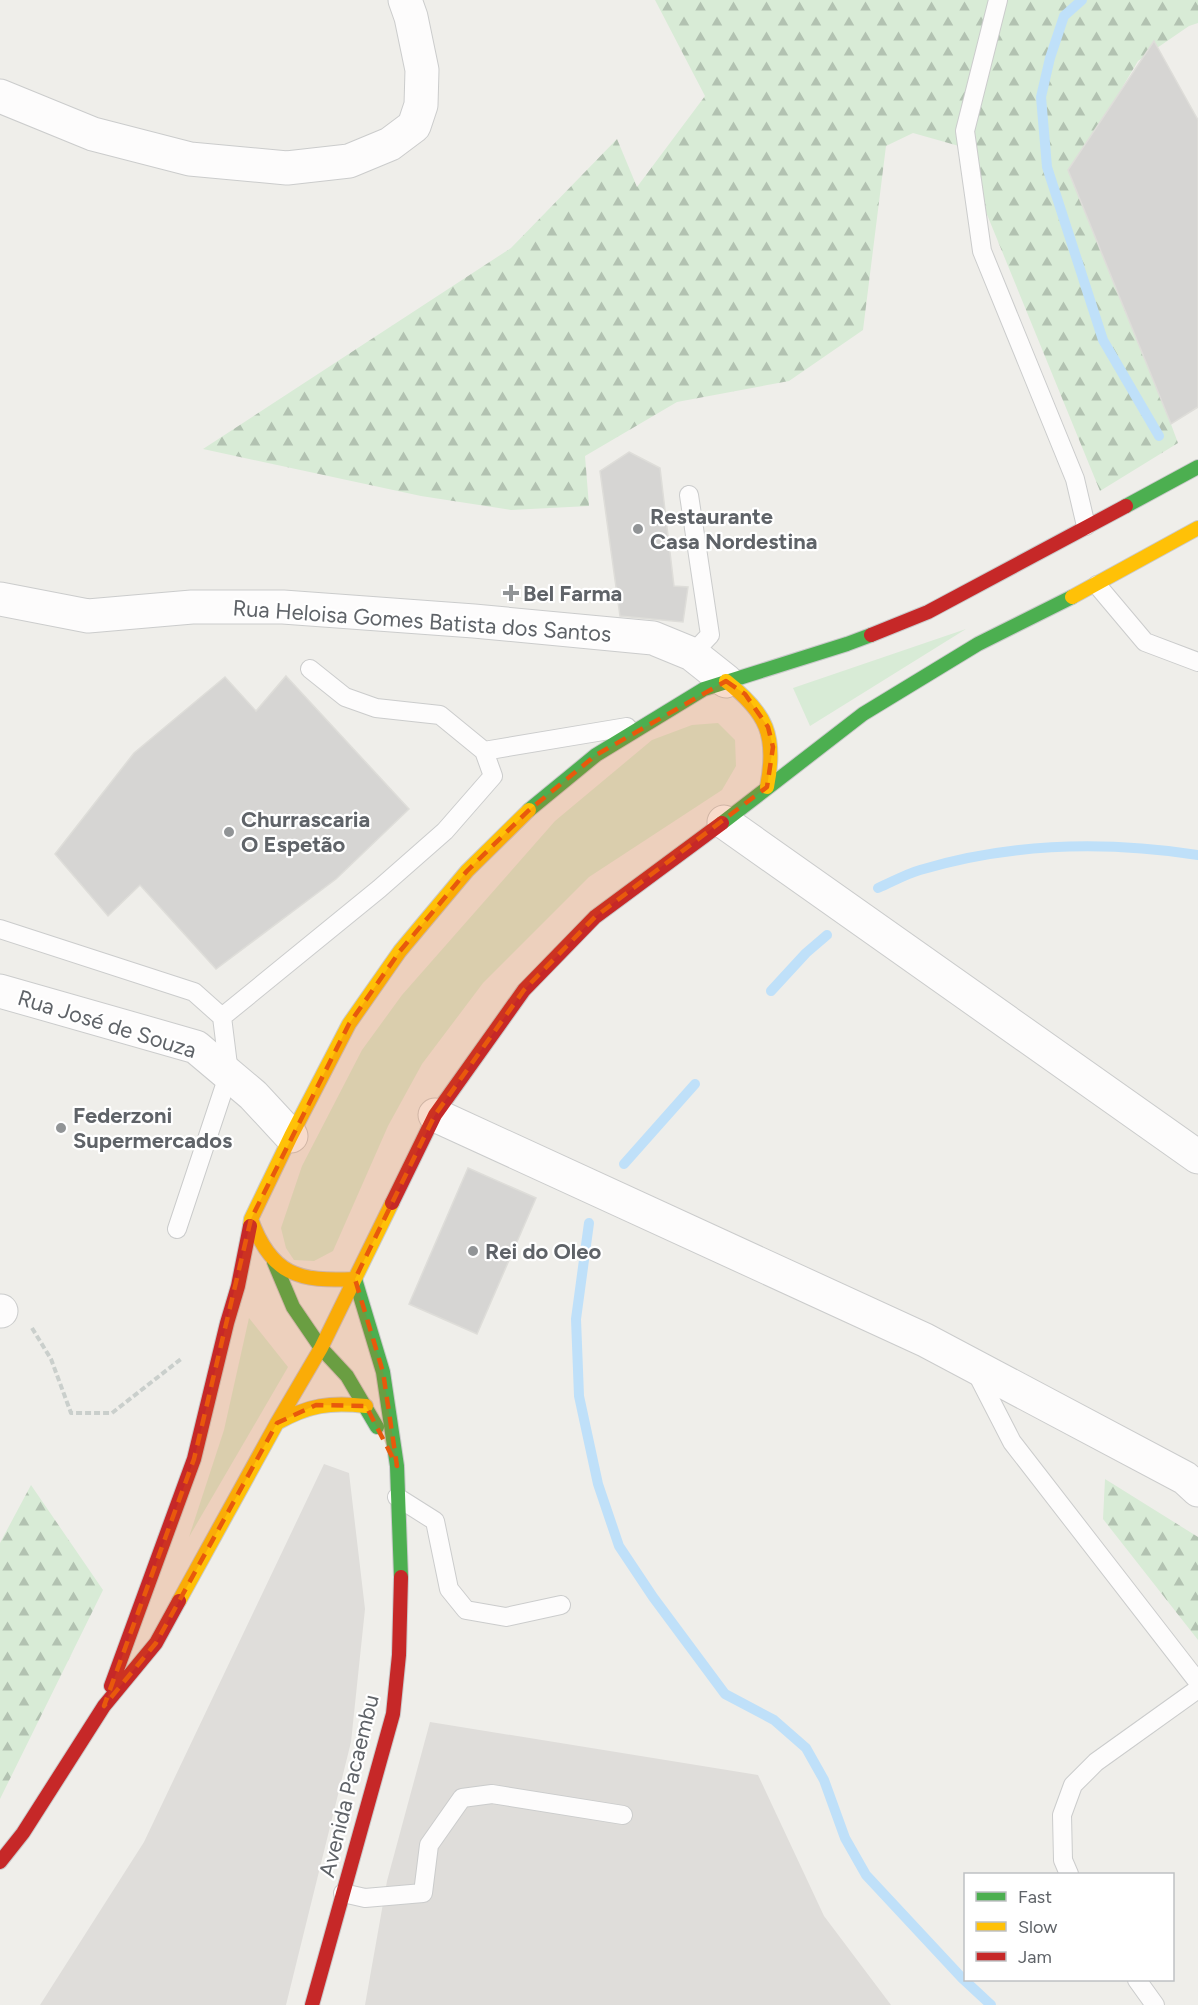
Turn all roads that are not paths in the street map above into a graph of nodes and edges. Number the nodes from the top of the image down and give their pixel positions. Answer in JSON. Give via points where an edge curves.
{"nodes":[{"id":1,"x":405,"y":0,"type":"edge"},
{"id":2,"x":998,"y":0,"type":"edge"},
{"id":3,"x":0,"y":96,"type":"edge"},
{"id":4,"x":1198,"y":466,"type":"edge"},
{"id":5,"x":689,"y":495,"type":"dead end"},
{"id":6,"x":1086,"y":526,"type":"junction"},
{"id":7,"x":1198,"y":528,"type":"edge"},
{"id":8,"x":1097,"y":585,"type":"junction"},
{"id":9,"x":0,"y":599,"type":"edge"},
{"id":10,"x":692,"y":654,"type":"junction"},
{"id":11,"x":1198,"y":662,"type":"edge"},
{"id":12,"x":310,"y":669,"type":"dead end"},
{"id":13,"x":726,"y":681,"type":"junction"},
{"id":14,"x":649,"y":723,"type":"junction"},
{"id":15,"x":484,"y":751,"type":"junction"},
{"id":16,"x":767,"y":787,"type":"junction"},
{"id":17,"x":724,"y":822,"type":"junction"},
{"id":18,"x":0,"y":929,"type":"edge"},
{"id":19,"x":0,"y":991,"type":"edge"},
{"id":20,"x":222,"y":1017,"type":"junction"},
{"id":21,"x":229,"y":1073,"type":"junction"},
{"id":22,"x":435,"y":1114,"type":"junction"},
{"id":23,"x":291,"y":1136,"type":"junction"},
{"id":24,"x":1198,"y":1157,"type":"edge"},
{"id":25,"x":252,"y":1219,"type":"junction"},
{"id":26,"x":177,"y":1229,"type":"dead end"},
{"id":27,"x":274,"y":1262,"type":"junction"},
{"id":28,"x":355,"y":1279,"type":"junction"},
{"id":29,"x":321,"y":1347,"type":"junction"},
{"id":30,"x":973,"y":1365,"type":"junction"},
{"id":31,"x":366,"y":1407,"type":"junction"},
{"id":32,"x":277,"y":1423,"type":"junction"},
{"id":33,"x":397,"y":1466,"type":"junction"},
{"id":34,"x":1194,"y":1479,"type":"edge"},
{"id":35,"x":397,"y":1497,"type":"junction"},
{"id":36,"x":561,"y":1605,"type":"dead end"},
{"id":37,"x":1198,"y":1682,"type":"edge"},
{"id":38,"x":1198,"y":1689,"type":"edge"},
{"id":39,"x":104,"y":1706,"type":"junction"},
{"id":40,"x":623,"y":1815,"type":"dead end"},
{"id":41,"x":0,"y":1862,"type":"edge"},
{"id":42,"x":1069,"y":1873,"type":"edge"},
{"id":43,"x":343,"y":1893,"type":"junction"},
{"id":44,"x":1138,"y":1981,"type":"edge"},
{"id":45,"x":312,"y":2005,"type":"edge"},
{"id":46,"x":1155,"y":2005,"type":"edge"}],
"edges":[{"from":1,"to":3,"type":"street","via":[[422,70],[421,105],[414,126],[390,144],[349,161],[287,168],[190,159],[93,134]]},
{"from":2,"to":6,"type":"lane","via":[[965,131],[982,251],[1075,479]]},
{"from":4,"to":6,"type":"main road"},
{"from":5,"to":10,"type":"lane","via":[[710,635]]},
{"from":6,"to":13,"type":"main road","via":[[928,612],[847,644]]},
{"from":7,"to":8,"type":"main road"},
{"from":8,"to":11,"type":"lane","via":[[1145,642]]},
{"from":8,"to":16,"type":"main road","via":[[978,644],[863,714]]},
{"from":9,"to":10,"type":"street","name":"Rua Heloisa Gomes Batista dos Santos","via":[[88,616],[192,608],[284,608],[474,621],[653,638]]},
{"from":10,"to":13,"type":"street","name":"Rua Heloisa Gomes Batista dos Santos"},
{"from":12,"to":15,"type":"lane","via":[[345,697],[376,708],[440,715]]},
{"from":13,"to":14,"type":"main road","via":[[704,689]]},
{"from":13,"to":16,"type":"main road","via":[[745,694],[768,727],[772,767]]},
{"from":14,"to":15,"type":"lane"},
{"from":14,"to":23,"type":"main road","via":[[596,755],[528,811],[467,871],[400,951],[349,1024]]},
{"from":15,"to":20,"type":"lane","via":[[493,776],[445,831]]},
{"from":16,"to":17,"type":"main road"},
{"from":17,"to":22,"type":"main road","via":[[595,917],[524,990]]},
{"from":17,"to":24,"type":"street"},
{"from":18,"to":20,"type":"lane","via":[[194,992]]},
{"from":19,"to":21,"type":"street","name":"Rua José de Souza","via":[[196,1047]]},
{"from":20,"to":21,"type":"lane"},
{"from":21,"to":23,"type":"street","name":"Rua José de Souza"},
{"from":21,"to":26,"type":"lane"},
{"from":22,"to":28,"type":"main road"},
{"from":22,"to":30,"type":"street"},
{"from":23,"to":25,"type":"main road"},
{"from":25,"to":27,"type":"main road","via":[[263,1250]]},
{"from":25,"to":39,"type":"main road","via":[[194,1459]]},
{"from":27,"to":28,"type":"main road","via":[[312,1279]]},
{"from":27,"to":29,"type":"main road","via":[[292,1308]]},
{"from":28,"to":29,"type":"main road"},
{"from":28,"to":33,"type":"main road","name":"Avenida Pacaembu","via":[[383,1372]]},
{"from":29,"to":31,"type":"main road","via":[[347,1376]]},
{"from":29,"to":32,"type":"main road"},
{"from":30,"to":34,"type":"street"},
{"from":30,"to":37,"type":"lane","via":[[1012,1442]]},
{"from":31,"to":32,"type":"main road","via":[[316,1405]]},
{"from":31,"to":33,"type":"main road"},
{"from":32,"to":39,"type":"main road","via":[[156,1643]]},
{"from":33,"to":35,"type":"main road","name":"Avenida Pacaembu"},
{"from":35,"to":36,"type":"lane","via":[[435,1521],[449,1589],[466,1610],[506,1617]]},
{"from":35,"to":43,"type":"main road","name":"Avenida Pacaembu","via":[[401,1592],[393,1714]]},
{"from":38,"to":42,"type":"lane","via":[[1096,1762],[1073,1785],[1062,1815],[1063,1860]]},
{"from":39,"to":41,"type":"main road","via":[[23,1833]]},
{"from":40,"to":43,"type":"lane","via":[[492,1794],[462,1798],[429,1845],[423,1893],[365,1898]]},
{"from":43,"to":45,"type":"main road","name":"Avenida Pacaembu"},
{"from":44,"to":46,"type":"lane"}]}
